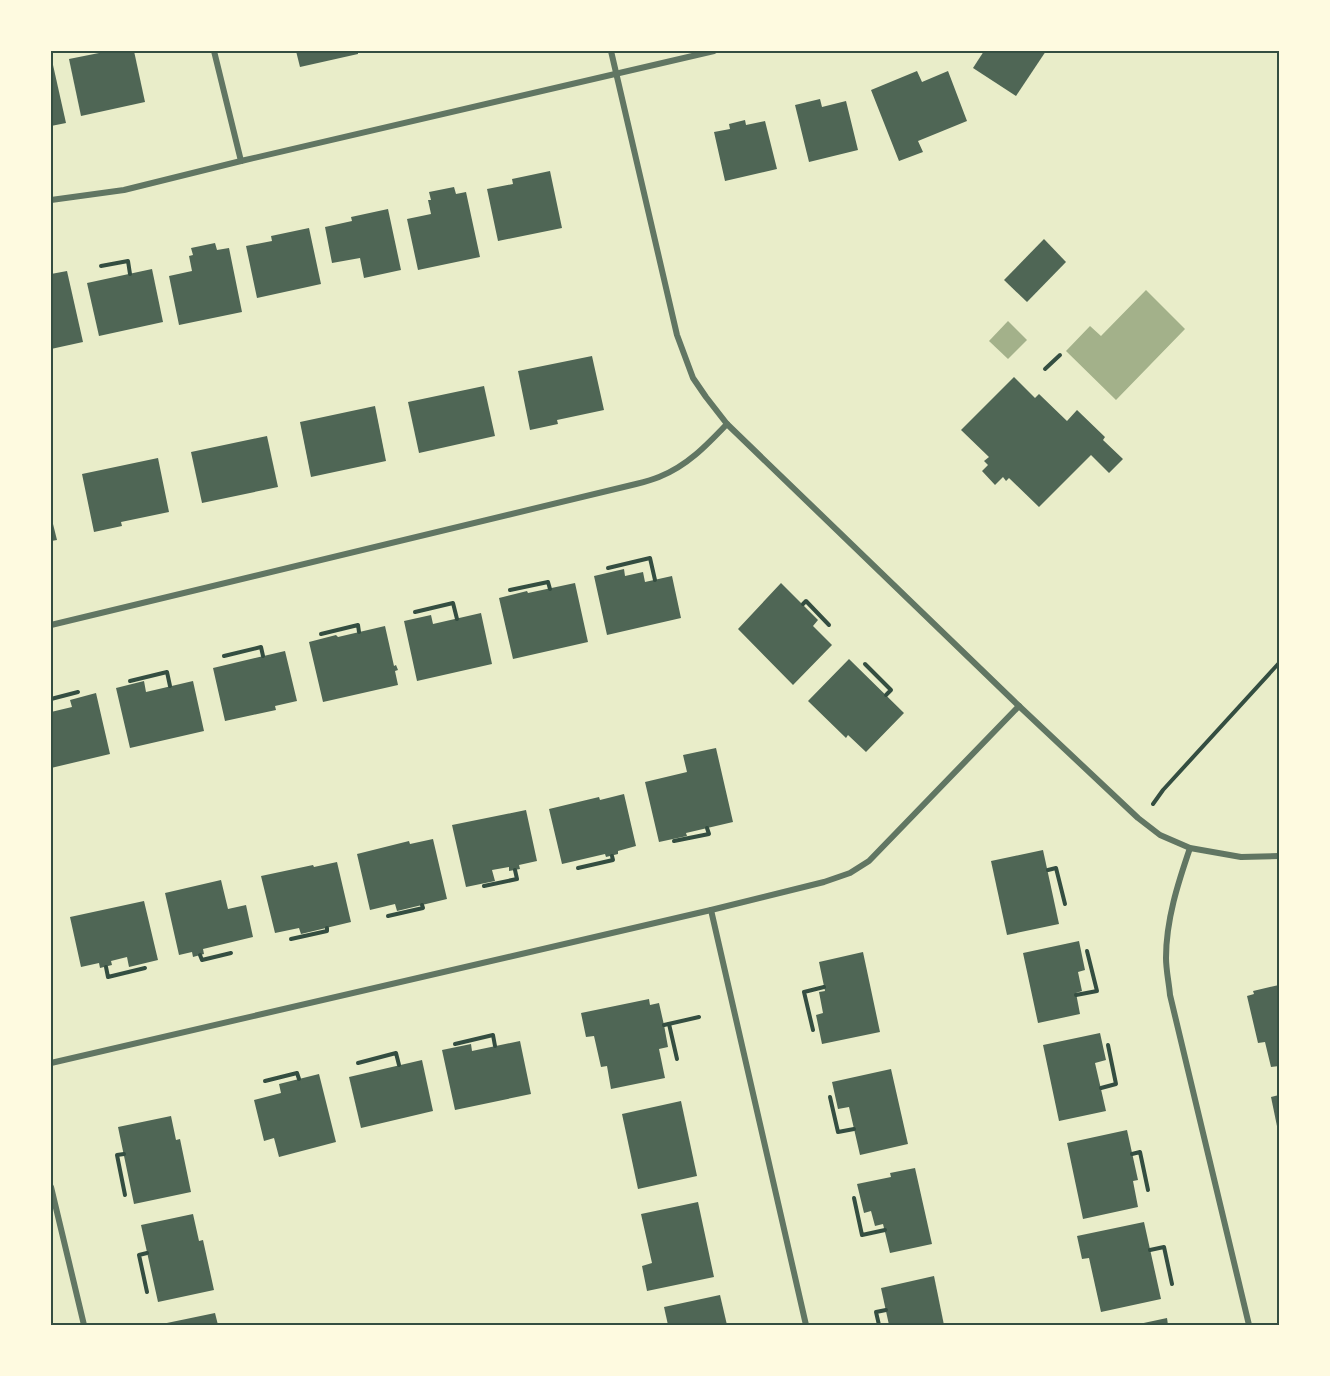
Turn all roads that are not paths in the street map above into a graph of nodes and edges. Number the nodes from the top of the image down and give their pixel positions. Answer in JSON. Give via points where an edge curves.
{"nodes":[{"id":1,"x":214,"y":51,"type":"edge"},
{"id":2,"x":610,"y":51,"type":"edge"},
{"id":3,"x":714,"y":51,"type":"edge"},
{"id":4,"x":616,"y":74,"type":"junction"},
{"id":5,"x":241,"y":161,"type":"junction"},
{"id":6,"x":51,"y":200,"type":"edge"},
{"id":7,"x":727,"y":424,"type":"junction"},
{"id":8,"x":51,"y":625,"type":"edge"},
{"id":9,"x":1019,"y":706,"type":"junction"},
{"id":10,"x":1190,"y":848,"type":"junction"},
{"id":11,"x":1279,"y":856,"type":"edge"},
{"id":12,"x":711,"y":910,"type":"junction"},
{"id":13,"x":51,"y":1063,"type":"edge"},
{"id":14,"x":51,"y":1187,"type":"edge"},
{"id":15,"x":84,"y":1325,"type":"edge"},
{"id":16,"x":806,"y":1325,"type":"edge"},
{"id":17,"x":1249,"y":1325,"type":"edge"}],
"edges":[{"from":1,"to":5,"type":"street"},
{"from":2,"to":4,"type":"street"},
{"from":3,"to":4,"type":"street"},
{"from":4,"to":5,"type":"street"},
{"from":4,"to":7,"type":"street","via":[[677,336],[693,378]]},
{"from":5,"to":6,"type":"street","via":[[124,190]]},
{"from":7,"to":8,"type":"street","via":[[700,451],[660,477]]},
{"from":7,"to":9,"type":"street"},
{"from":9,"to":10,"type":"street","via":[[1138,819],[1160,835]]},
{"from":9,"to":12,"type":"street","via":[[869,861],[825,882]]},
{"from":10,"to":11,"type":"street","via":[[1241,857]]},
{"from":10,"to":17,"type":"street","via":[[1169,921],[1166,957],[1170,995]]},
{"from":12,"to":13,"type":"street"},
{"from":12,"to":16,"type":"street"},
{"from":14,"to":15,"type":"street"}]}
